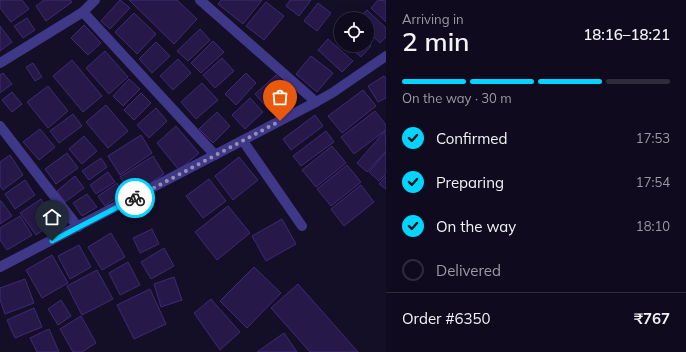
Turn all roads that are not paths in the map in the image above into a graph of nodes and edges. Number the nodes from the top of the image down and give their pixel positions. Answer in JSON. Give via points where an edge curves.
{"nodes":[{"id":1,"x":95,"y":0,"type":"edge"},
{"id":2,"x":200,"y":0,"type":"edge"},
{"id":3,"x":83,"y":12,"type":"junction"},
{"id":4,"x":386,"y":56,"type":"edge"},
{"id":5,"x":0,"y":63,"type":"edge"},
{"id":6,"x":316,"y":102,"type":"junction"},
{"id":7,"x":0,"y":126,"type":"edge"},
{"id":8,"x":243,"y":141,"type":"junction"},
{"id":9,"x":215,"y":155,"type":"junction"},
{"id":10,"x":302,"y":226,"type":"dead end"},
{"id":11,"x":78,"y":228,"type":"junction"},
{"id":12,"x":0,"y":267,"type":"edge"}],
"edges":[{"from":1,"to":3,"type":"street"},
{"from":2,"to":6,"type":"street"},
{"from":3,"to":5,"type":"street"},
{"from":3,"to":9,"type":"street"},
{"from":4,"to":6,"type":"street"},
{"from":6,"to":8,"type":"street"},
{"from":7,"to":11,"type":"street"},
{"from":8,"to":9,"type":"street"},
{"from":8,"to":10,"type":"street"},
{"from":9,"to":11,"type":"street"},
{"from":11,"to":12,"type":"street"}]}
